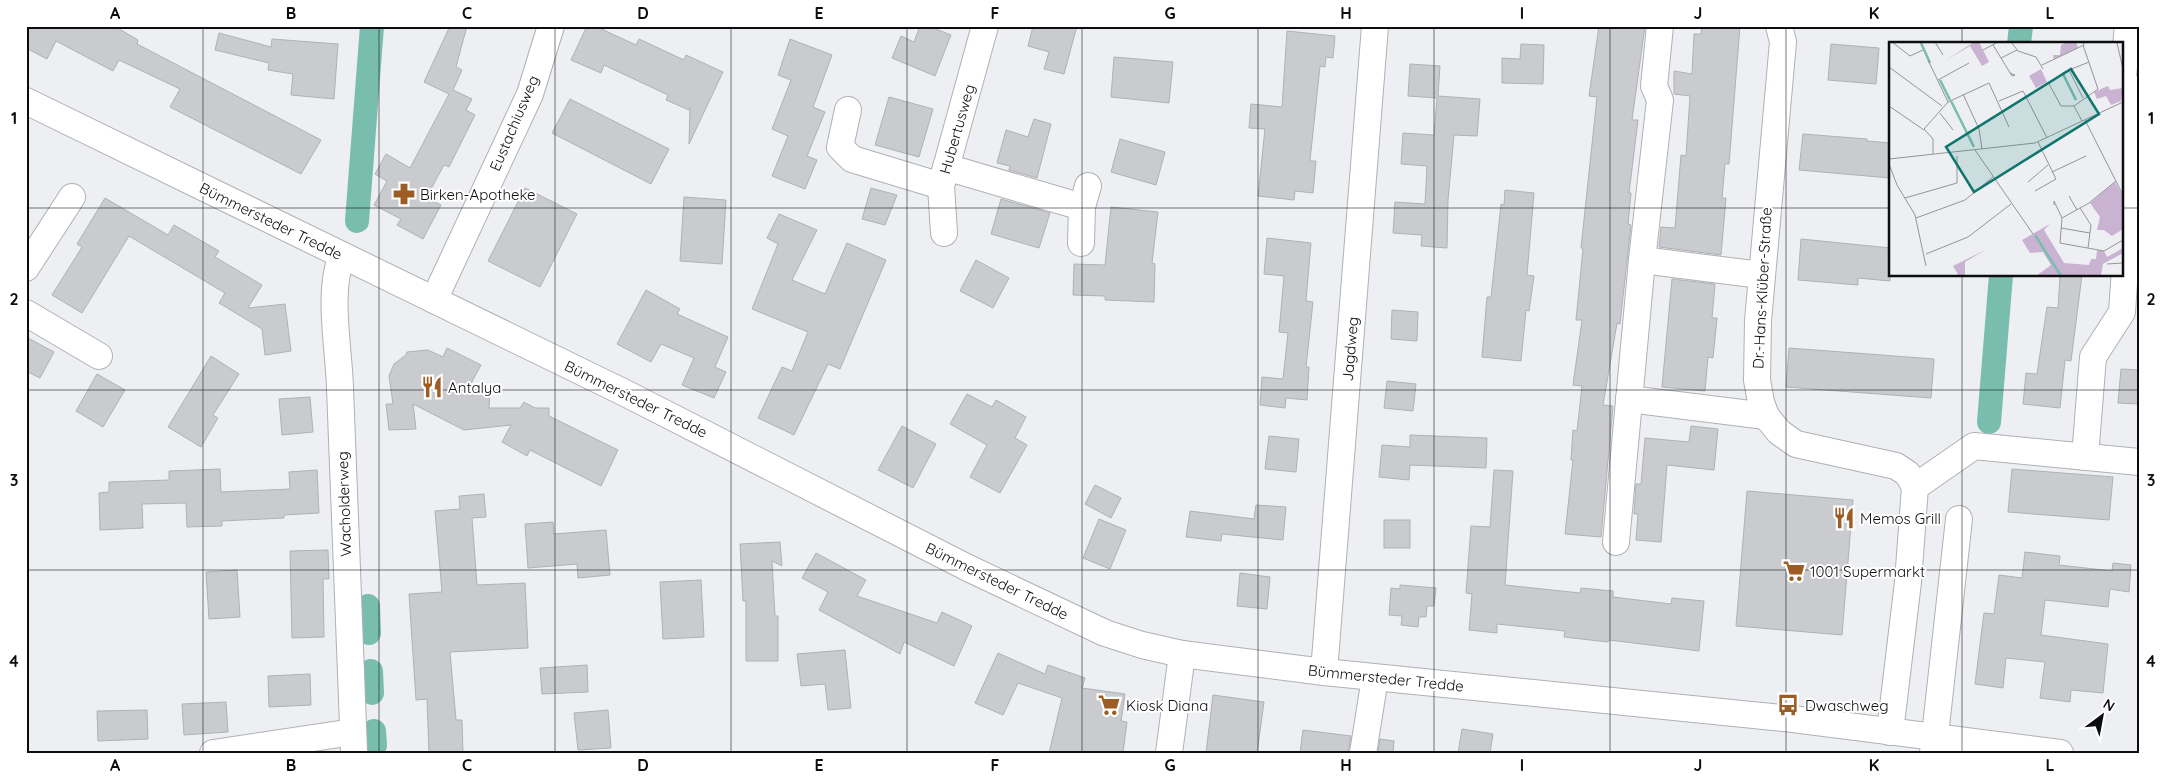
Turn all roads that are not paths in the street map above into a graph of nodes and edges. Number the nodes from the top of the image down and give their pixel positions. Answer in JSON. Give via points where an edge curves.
{"nodes":[{"id":1,"x":552,"y":26,"type":"edge"},
{"id":2,"x":984,"y":26,"type":"edge"},
{"id":3,"x":1375,"y":26,"type":"edge"},
{"id":4,"x":1660,"y":26,"type":"edge"},
{"id":5,"x":2128,"y":26,"type":"edge"},
{"id":6,"x":1788,"y":31,"type":"edge"},
{"id":7,"x":26,"y":102,"type":"edge"},
{"id":8,"x":848,"y":110,"type":"dead end"},
{"id":9,"x":944,"y":176,"type":"junction"},
{"id":10,"x":72,"y":197,"type":"dead end"},
{"id":11,"x":944,"y":234,"type":"dead end"},
{"id":12,"x":1081,"y":242,"type":"dead end"},
{"id":13,"x":342,"y":256,"type":"junction"},
{"id":14,"x":1642,"y":260,"type":"junction"},
{"id":15,"x":26,"y":268,"type":"edge"},
{"id":16,"x":1761,"y":275,"type":"junction"},
{"id":17,"x":434,"y":300,"type":"junction"},
{"id":18,"x":26,"y":313,"type":"edge"},
{"id":19,"x":99,"y":356,"type":"dead end"},
{"id":20,"x":1629,"y":399,"type":"junction"},
{"id":21,"x":1766,"y":416,"type":"junction"},
{"id":22,"x":2086,"y":456,"type":"junction"},
{"id":23,"x":2139,"y":462,"type":"edge"},
{"id":24,"x":1915,"y":487,"type":"junction"},
{"id":25,"x":1959,"y":519,"type":"dead end"},
{"id":26,"x":1616,"y":542,"type":"dead end"},
{"id":27,"x":1182,"y":654,"type":"junction"},
{"id":28,"x":1324,"y":672,"type":"junction"},
{"id":29,"x":1375,"y":678,"type":"junction"},
{"id":30,"x":1890,"y":732,"type":"junction"},
{"id":31,"x":353,"y":742,"type":"edge"},
{"id":32,"x":1934,"y":745,"type":"edge"},
{"id":33,"x":213,"y":753,"type":"edge"},
{"id":34,"x":1169,"y":753,"type":"edge"},
{"id":35,"x":1363,"y":753,"type":"edge"},
{"id":36,"x":2060,"y":753,"type":"edge"}],
"edges":[{"from":1,"to":17,"type":"street","name":"Eustachiusweg","via":[[530,94]]},
{"from":2,"to":9,"type":"street","name":"Hubertusweg"},
{"from":3,"to":28,"type":"street","name":"Jagdweg"},
{"from":4,"to":14,"type":"street","via":[[1654,86],[1660,100]]},
{"from":5,"to":22,"type":"street","via":[[2123,77],[2136,110],[2122,312],[2093,357]]},
{"from":6,"to":16,"type":"street","name":"Dr.-Hans-Klüber-Straße"},
{"from":7,"to":13,"type":"street","name":"Bümmersteder Tredde"},
{"from":8,"to":9,"type":"street","via":[[840,147],[852,158]]},
{"from":9,"to":11,"type":"street","name":"Hubertusweg"},
{"from":9,"to":12,"type":"street","via":[[1085,196]]},
{"from":10,"to":15,"type":"street"},
{"from":13,"to":17,"type":"street","name":"Bümmersteder Tredde"},
{"from":13,"to":31,"type":"street","name":"Wacholderweg","via":[[334,284]]},
{"from":14,"to":16,"type":"street"},
{"from":14,"to":20,"type":"street"},
{"from":16,"to":21,"type":"street","name":"Dr.-Hans-Klüber-Straße","via":[[1757,380]]},
{"from":17,"to":27,"type":"street","name":"Bümmersteder Tredde","via":[[1088,625],[1142,646]]},
{"from":18,"to":19,"type":"street"},
{"from":20,"to":21,"type":"street"},
{"from":20,"to":26,"type":"street"},
{"from":21,"to":24,"type":"street","name":"Dr.-Hans-Klüber-Straße","via":[[1779,432],[1796,444],[1896,466],[1908,474]]},
{"from":22,"to":23,"type":"street"},
{"from":22,"to":24,"type":"street","via":[[1974,446]]},
{"from":24,"to":30,"type":"street","via":[[1908,582]]},
{"from":25,"to":32,"type":"street"},
{"from":27,"to":28,"type":"street","name":"Bümmersteder Tredde"},
{"from":27,"to":34,"type":"street"},
{"from":28,"to":29,"type":"street","name":"Bümmersteder Tredde"},
{"from":29,"to":30,"type":"street","name":"Bümmersteder Tredde","via":[[1755,715]]},
{"from":29,"to":35,"type":"street"},
{"from":30,"to":32,"type":"street","name":"Bümmersteder Tredde"},
{"from":31,"to":33,"type":"street"},
{"from":32,"to":36,"type":"street","name":"Bümmersteder Tredde"}]}
